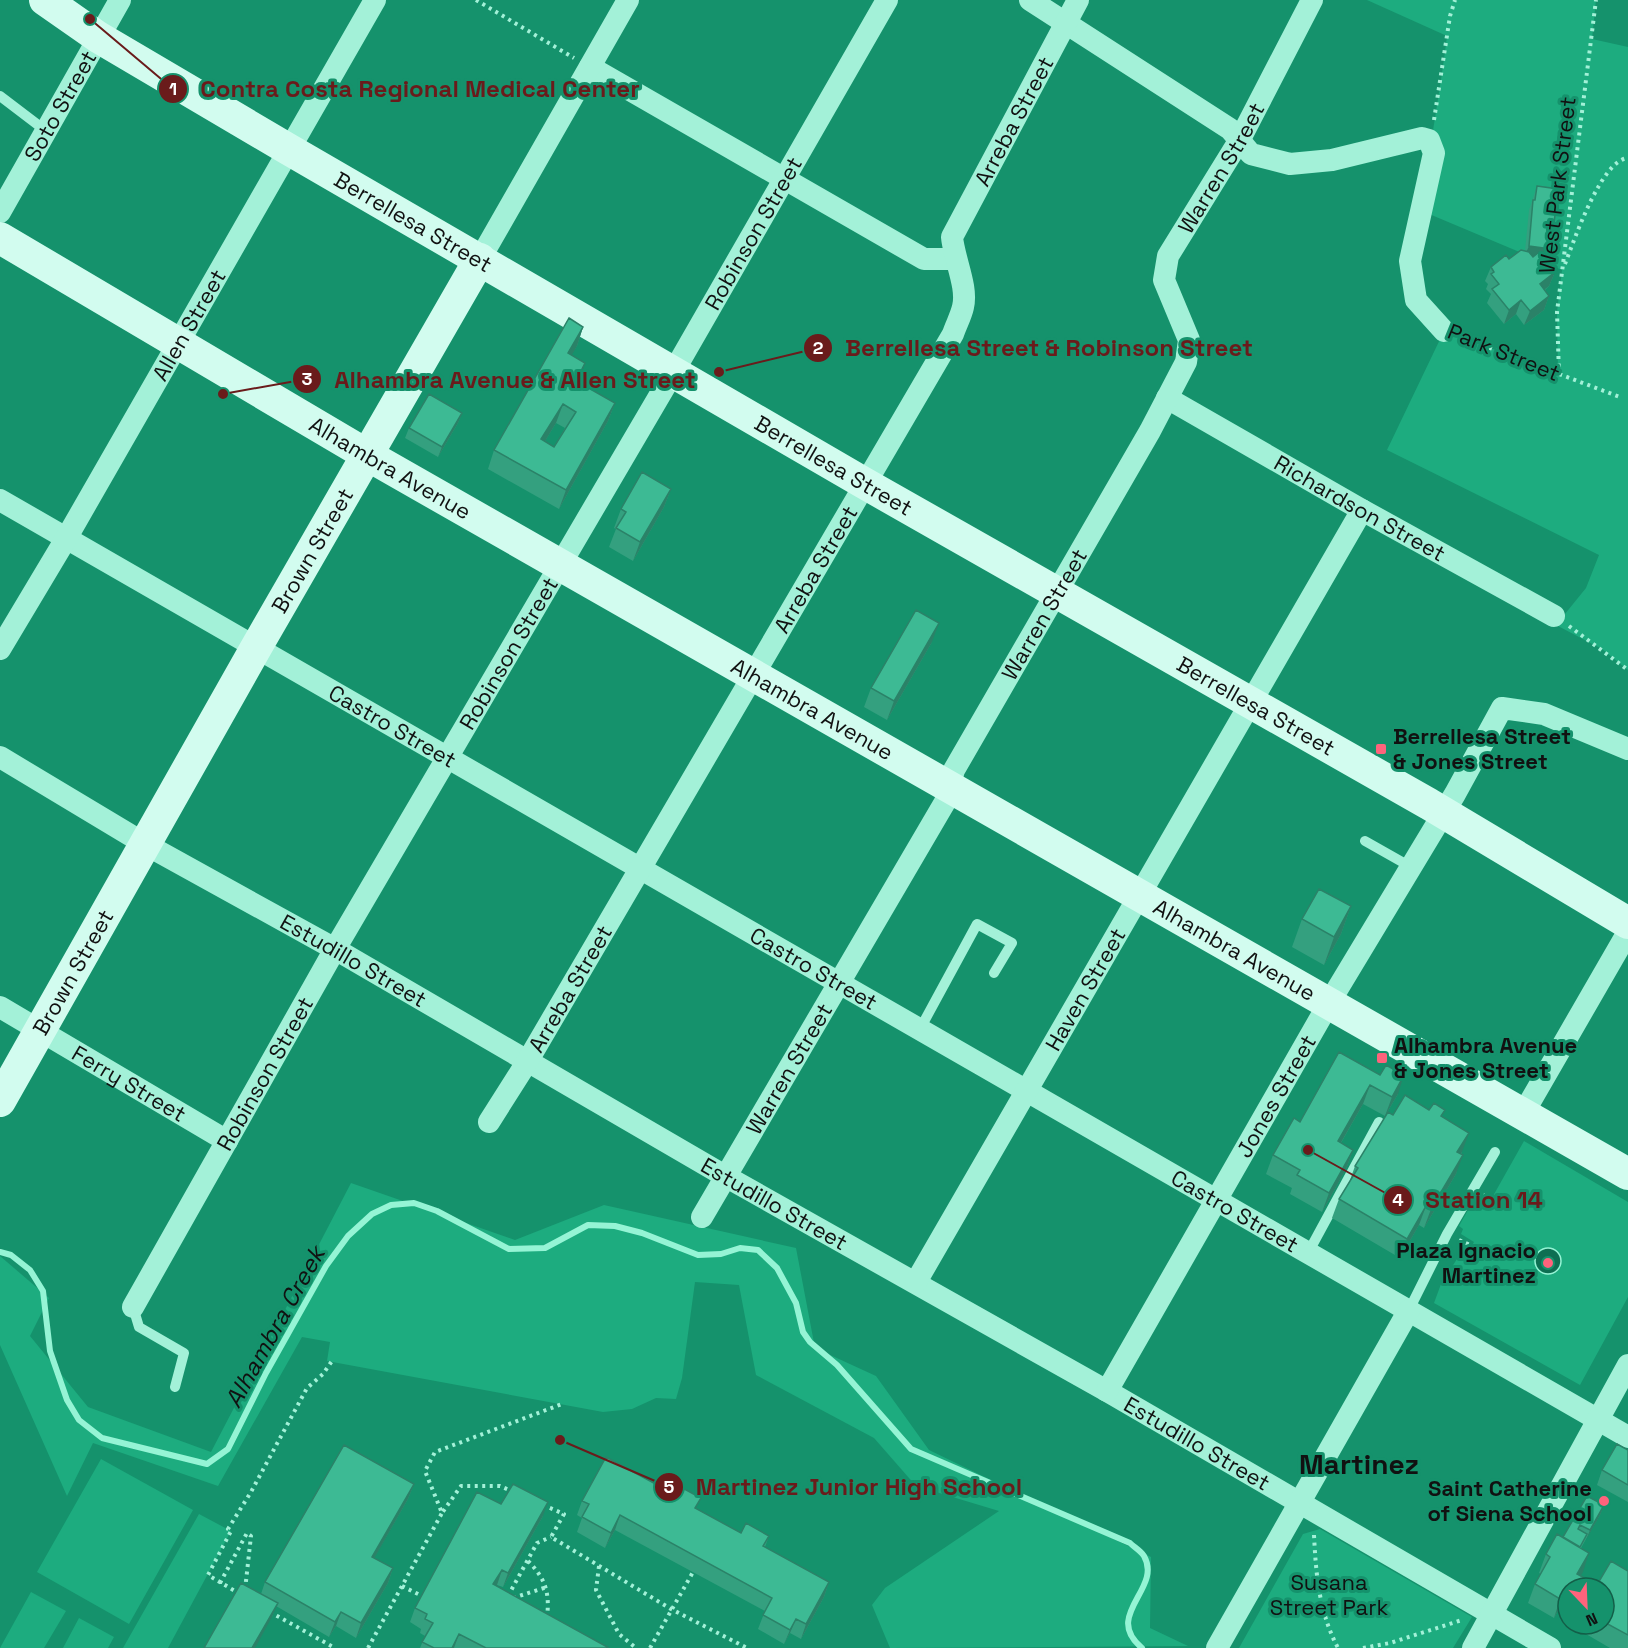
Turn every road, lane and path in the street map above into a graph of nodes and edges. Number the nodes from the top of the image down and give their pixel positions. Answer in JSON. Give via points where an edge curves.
{"nodes":[{"id":1,"x":45,"y":0,"type":"edge"},
{"id":2,"x":120,"y":0,"type":"edge"},
{"id":3,"x":375,"y":0,"type":"edge"},
{"id":4,"x":476,"y":0,"type":"edge"},
{"id":5,"x":628,"y":0,"type":"edge"},
{"id":6,"x":887,"y":0,"type":"edge"},
{"id":7,"x":1030,"y":0,"type":"edge"},
{"id":8,"x":1078,"y":0,"type":"edge"},
{"id":9,"x":1312,"y":0,"type":"edge"},
{"id":10,"x":1455,"y":0,"type":"edge"},
{"id":11,"x":1596,"y":0,"type":"edge"},
{"id":12,"x":1066,"y":22,"type":"junction"},
{"id":13,"x":98,"y":37,"type":"junction"},
{"id":14,"x":591,"y":67,"type":"junction"},
{"id":15,"x":0,"y":96,"type":"edge"},
{"id":16,"x":46,"y":131,"type":"junction"},
{"id":17,"x":1429,"y":140,"type":"junction"},
{"id":18,"x":1239,"y":141,"type":"junction"},
{"id":19,"x":288,"y":149,"type":"junction"},
{"id":20,"x":1628,"y":158,"type":"edge"},
{"id":21,"x":783,"y":180,"type":"junction"},
{"id":22,"x":0,"y":212,"type":"edge"},
{"id":23,"x":0,"y":238,"type":"edge"},
{"id":24,"x":480,"y":259,"type":"junction"},
{"id":25,"x":954,"y":259,"type":"junction"},
{"id":26,"x":1562,"y":270,"type":"junction"},
{"id":27,"x":1444,"y":331,"type":"joint"},
{"id":28,"x":179,"y":344,"type":"junction"},
{"id":29,"x":674,"y":371,"type":"junction"},
{"id":30,"x":1559,"y":374,"type":"junction"},
{"id":31,"x":1620,"y":397,"type":"dead end"},
{"id":32,"x":1167,"y":398,"type":"junction"},
{"id":33,"x":369,"y":456,"type":"junction"},
{"id":34,"x":864,"y":483,"type":"junction"},
{"id":35,"x":0,"y":500,"type":"edge"},
{"id":36,"x":1362,"y":510,"type":"junction"},
{"id":37,"x":67,"y":537,"type":"junction"},
{"id":38,"x":559,"y":565,"type":"junction"},
{"id":39,"x":1056,"y":590,"type":"junction"},
{"id":40,"x":1554,"y":616,"type":"joint"},
{"id":41,"x":256,"y":646,"type":"junction"},
{"id":42,"x":0,"y":649,"type":"edge"},
{"id":43,"x":1628,"y":670,"type":"edge"},
{"id":44,"x":755,"y":674,"type":"junction"},
{"id":45,"x":1250,"y":701,"type":"junction"},
{"id":46,"x":1628,"y":749,"type":"edge"},
{"id":47,"x":0,"y":757,"type":"edge"},
{"id":48,"x":447,"y":758,"type":"junction"},
{"id":49,"x":950,"y":786,"type":"junction"},
{"id":50,"x":1444,"y":813,"type":"junction"},
{"id":51,"x":1365,"y":841,"type":"dead end"},
{"id":52,"x":145,"y":844,"type":"junction"},
{"id":53,"x":1412,"y":867,"type":"junction"},
{"id":54,"x":642,"y":868,"type":"junction"},
{"id":55,"x":1139,"y":892,"type":"junction"},
{"id":56,"x":1628,"y":923,"type":"edge"},
{"id":57,"x":1628,"y":932,"type":"edge"},
{"id":58,"x":335,"y":949,"type":"junction"},
{"id":59,"x":994,"y":973,"type":"dead end"},
{"id":60,"x":841,"y":982,"type":"junction"},
{"id":61,"x":1329,"y":1003,"type":"junction"},
{"id":62,"x":0,"y":1007,"type":"edge"},
{"id":63,"x":40,"y":1029,"type":"junction"},
{"id":64,"x":920,"y":1029,"type":"junction"},
{"id":65,"x":528,"y":1062,"type":"junction"},
{"id":66,"x":1025,"y":1091,"type":"junction"},
{"id":67,"x":0,"y":1101,"type":"edge"},
{"id":68,"x":1523,"y":1114,"type":"junction"},
{"id":69,"x":489,"y":1122,"type":"dead end"},
{"id":70,"x":1379,"y":1122,"type":"edge"},
{"id":71,"x":226,"y":1141,"type":"junction"},
{"id":72,"x":1495,"y":1152,"type":"dead end"},
{"id":73,"x":1628,"y":1174,"type":"edge"},
{"id":74,"x":725,"y":1176,"type":"junction"},
{"id":75,"x":1216,"y":1200,"type":"junction"},
{"id":76,"x":702,"y":1217,"type":"dead end"},
{"id":77,"x":1308,"y":1253,"type":"junction"},
{"id":78,"x":916,"y":1282,"type":"junction"},
{"id":79,"x":134,"y":1307,"type":"joint"},
{"id":80,"x":1409,"y":1310,"type":"junction"},
{"id":81,"x":332,"y":1361,"type":"dead end"},
{"id":82,"x":1628,"y":1365,"type":"edge"},
{"id":83,"x":175,"y":1387,"type":"dead end"},
{"id":84,"x":1107,"y":1391,"type":"junction"},
{"id":85,"x":562,"y":1404,"type":"dead end"},
{"id":86,"x":1597,"y":1419,"type":"junction"},
{"id":87,"x":1628,"y":1437,"type":"edge"},
{"id":88,"x":519,"y":1494,"type":"edge"},
{"id":89,"x":537,"y":1502,"type":"edge"},
{"id":90,"x":1298,"y":1503,"type":"junction"},
{"id":91,"x":442,"y":1513,"type":"junction"},
{"id":92,"x":1311,"y":1530,"type":"dead end"},
{"id":93,"x":551,"y":1537,"type":"junction"},
{"id":94,"x":528,"y":1561,"type":"junction"},
{"id":95,"x":599,"y":1566,"type":"junction"},
{"id":96,"x":693,"y":1572,"type":"dead end"},
{"id":97,"x":220,"y":1583,"type":"junction"},
{"id":98,"x":402,"y":1586,"type":"junction"},
{"id":99,"x":547,"y":1587,"type":"junction"},
{"id":100,"x":424,"y":1597,"type":"edge"},
{"id":101,"x":506,"y":1601,"type":"junction"},
{"id":102,"x":516,"y":1606,"type":"edge"},
{"id":103,"x":263,"y":1608,"type":"edge"},
{"id":104,"x":671,"y":1609,"type":"junction"},
{"id":105,"x":1493,"y":1614,"type":"junction"},
{"id":106,"x":537,"y":1618,"type":"edge"},
{"id":107,"x":1468,"y":1618,"type":"dead end"},
{"id":108,"x":335,"y":1648,"type":"edge"},
{"id":109,"x":368,"y":1648,"type":"edge"},
{"id":110,"x":636,"y":1648,"type":"edge"},
{"id":111,"x":650,"y":1648,"type":"edge"},
{"id":112,"x":747,"y":1648,"type":"edge"},
{"id":113,"x":1217,"y":1648,"type":"edge"},
{"id":114,"x":1338,"y":1648,"type":"edge"},
{"id":115,"x":1363,"y":1648,"type":"edge"},
{"id":116,"x":1473,"y":1648,"type":"edge"},
{"id":117,"x":1550,"y":1648,"type":"edge"}],
"edges":[{"from":1,"to":13,"type":"main road","name":"Berrellesa Street"},
{"from":2,"to":13,"type":"street","name":"Soto Street"},
{"from":3,"to":19,"type":"street","name":"Allen Street"},
{"from":4,"to":14,"type":"path"},
{"from":5,"to":14,"type":"street","name":"Brown Street"},
{"from":6,"to":21,"type":"street","name":"Robinson Street"},
{"from":7,"to":12,"type":"street"},
{"from":8,"to":12,"type":"street","name":"Arreba Street"},
{"from":9,"to":18,"type":"street","name":"Warren Street"},
{"from":10,"to":17,"type":"path"},
{"from":11,"to":26,"type":"path","name":"West Park Street"},
{"from":12,"to":18,"type":"street","via":[[1230,129]]},
{"from":12,"to":25,"type":"street","name":"Arreba Street","via":[[952,237]]},
{"from":13,"to":16,"type":"street","name":"Soto Street"},
{"from":13,"to":19,"type":"main road","name":"Berrellesa Street"},
{"from":14,"to":21,"type":"street"},
{"from":14,"to":24,"type":"street","name":"Brown Street"},
{"from":15,"to":16,"type":"lane"},
{"from":16,"to":22,"type":"street","name":"Soto Street"},
{"from":17,"to":18,"type":"street","via":[[1422,138],[1332,160],[1290,164],[1251,154]]},
{"from":17,"to":27,"type":"street","name":"Park Street","via":[[1434,153],[1410,261],[1416,300]]},
{"from":18,"to":32,"type":"street","name":"Warren Street","via":[[1168,256],[1164,280],[1189,340],[1186,362]]},
{"from":19,"to":24,"type":"main road","name":"Berrellesa Street"},
{"from":19,"to":28,"type":"street","name":"Allen Street"},
{"from":20,"to":26,"type":"path","via":[[1609,169]]},
{"from":21,"to":25,"type":"street","via":[[924,259]]},
{"from":21,"to":29,"type":"street","name":"Robinson Street"},
{"from":23,"to":28,"type":"main road","name":"Alhambra Avenue"},
{"from":24,"to":29,"type":"main road","name":"Berrellesa Street"},
{"from":24,"to":33,"type":"main road","name":"Brown Street"},
{"from":25,"to":34,"type":"street","name":"Arreba Street","via":[[964,286],[964,306],[953,334]]},
{"from":26,"to":30,"type":"path","name":"West Park Street","via":[[1557,312]]},
{"from":27,"to":30,"type":"path","name":"Park Street"},
{"from":28,"to":33,"type":"main road","name":"Alhambra Avenue"},
{"from":28,"to":37,"type":"street","name":"Allen Street"},
{"from":29,"to":34,"type":"main road","name":"Berrellesa Street"},
{"from":29,"to":38,"type":"street","name":"Robinson Street"},
{"from":30,"to":31,"type":"path","name":"Park Street"},
{"from":32,"to":36,"type":"street","name":"Richardson Street"},
{"from":32,"to":39,"type":"street","name":"Warren Street"},
{"from":33,"to":38,"type":"main road","name":"Alhambra Avenue"},
{"from":33,"to":41,"type":"main road","name":"Brown Street"},
{"from":34,"to":39,"type":"main road","name":"Berrellesa Street"},
{"from":34,"to":44,"type":"street","name":"Arreba Street"},
{"from":35,"to":37,"type":"street","name":"Castro Street"},
{"from":36,"to":40,"type":"street","name":"Richardson Street"},
{"from":36,"to":45,"type":"street","name":"Haven Street"},
{"from":37,"to":41,"type":"street","name":"Castro Street"},
{"from":37,"to":42,"type":"street","name":"Allen Street"},
{"from":38,"to":44,"type":"main road","name":"Alhambra Avenue"},
{"from":38,"to":48,"type":"street","name":"Robinson Street"},
{"from":39,"to":45,"type":"main road","name":"Berrellesa Street"},
{"from":39,"to":49,"type":"street","name":"Warren Street","via":[[954,770]]},
{"from":40,"to":43,"type":"path"},
{"from":41,"to":48,"type":"street","name":"Castro Street"},
{"from":41,"to":52,"type":"main road","name":"Brown Street"},
{"from":44,"to":49,"type":"main road","name":"Alhambra Avenue"},
{"from":44,"to":54,"type":"street","name":"Arreba Street"},
{"from":45,"to":50,"type":"main road","name":"Berrellesa Street"},
{"from":45,"to":55,"type":"street","name":"Haven Street"},
{"from":46,"to":50,"type":"street","name":"Jones Street","via":[[1544,714],[1502,708]]},
{"from":47,"to":52,"type":"street","name":"Estudillo Street"},
{"from":48,"to":54,"type":"street","name":"Castro Street"},
{"from":48,"to":58,"type":"street","name":"Robinson Street"},
{"from":49,"to":55,"type":"main road","name":"Alhambra Avenue"},
{"from":49,"to":60,"type":"street","name":"Warren Street","via":[[945,802]]},
{"from":50,"to":53,"type":"street","name":"Jones Street"},
{"from":50,"to":56,"type":"main road","name":"Berrellesa Street"},
{"from":51,"to":53,"type":"lane"},
{"from":52,"to":58,"type":"street","name":"Estudillo Street"},
{"from":52,"to":63,"type":"main road","name":"Brown Street"},
{"from":53,"to":61,"type":"street","name":"Jones Street"},
{"from":54,"to":60,"type":"street","name":"Castro Street"},
{"from":54,"to":65,"type":"street","name":"Arreba Street"},
{"from":55,"to":61,"type":"main road","name":"Alhambra Avenue"},
{"from":55,"to":66,"type":"street","name":"Haven Street"},
{"from":57,"to":68,"type":"street"},
{"from":58,"to":65,"type":"street","name":"Estudillo Street"},
{"from":58,"to":71,"type":"street","name":"Robinson Street"},
{"from":59,"to":64,"type":"lane","via":[[1012,943],[977,924]]},
{"from":60,"to":64,"type":"street","name":"Castro Street"},
{"from":60,"to":74,"type":"street","name":"Warren Street"},
{"from":61,"to":68,"type":"main road","name":"Alhambra Avenue"},
{"from":61,"to":75,"type":"street","name":"Jones Street"},
{"from":62,"to":63,"type":"street","name":"Ferry Street"},
{"from":63,"to":67,"type":"main road","name":"Brown Street"},
{"from":63,"to":71,"type":"street","name":"Ferry Street"},
{"from":64,"to":66,"type":"street","name":"Castro Street"},
{"from":65,"to":69,"type":"street","name":"Arreba Street"},
{"from":65,"to":74,"type":"street","name":"Estudillo Street"},
{"from":66,"to":75,"type":"street","name":"Castro Street"},
{"from":66,"to":78,"type":"street","name":"Haven Street"},
{"from":68,"to":73,"type":"main road","name":"Alhambra Avenue"},
{"from":70,"to":77,"type":"lane"},
{"from":71,"to":79,"type":"street","name":"Robinson Street"},
{"from":72,"to":80,"type":"lane"},
{"from":74,"to":76,"type":"street","name":"Warren Street"},
{"from":74,"to":78,"type":"street","name":"Estudillo Street"},
{"from":75,"to":77,"type":"street","name":"Castro Street"},
{"from":75,"to":84,"type":"street","name":"Jones Street"},
{"from":77,"to":80,"type":"street","name":"Castro Street"},
{"from":78,"to":84,"type":"street","name":"Estudillo Street"},
{"from":79,"to":83,"type":"lane","via":[[139,1327],[184,1353]]},
{"from":80,"to":86,"type":"street","name":"Castro Street"},
{"from":80,"to":90,"type":"street"},
{"from":81,"to":97,"type":"path","via":[[306,1388],[228,1529],[231,1531],[208,1575]]},
{"from":82,"to":86,"type":"street"},
{"from":84,"to":90,"type":"street","name":"Estudillo Street"},
{"from":85,"to":91,"type":"path","via":[[435,1452],[425,1471]]},
{"from":86,"to":87,"type":"street","name":"Castro Street"},
{"from":86,"to":105,"type":"street"},
{"from":88,"to":91,"type":"path","via":[[501,1486],[461,1486]]},
{"from":89,"to":93,"type":"path","via":[[564,1514]]},
{"from":90,"to":105,"type":"street","name":"Estudillo Street"},
{"from":90,"to":113,"type":"street"},
{"from":91,"to":98,"type":"path"},
{"from":92,"to":114,"type":"path","via":[[1319,1600]]},
{"from":93,"to":94,"type":"path","via":[[537,1543]]},
{"from":93,"to":95,"type":"path"},
{"from":94,"to":99,"type":"path"},
{"from":94,"to":101,"type":"path"},
{"from":95,"to":104,"type":"path"},
{"from":95,"to":110,"type":"path","via":[[596,1590],[619,1634]]},
{"from":96,"to":104,"type":"path"},
{"from":97,"to":97,"type":"path","via":[[242,1543],[247,1533],[251,1536],[245,1597]]},
{"from":98,"to":100,"type":"path"},
{"from":98,"to":109,"type":"path"},
{"from":99,"to":101,"type":"path"},
{"from":99,"to":106,"type":"path","via":[[547,1623]]},
{"from":101,"to":102,"type":"path"},
{"from":103,"to":108,"type":"path"},
{"from":104,"to":111,"type":"path"},
{"from":104,"to":112,"type":"path"},
{"from":105,"to":116,"type":"street"},
{"from":105,"to":117,"type":"street","name":"Estudillo Street"},
{"from":107,"to":115,"type":"path"}]}
